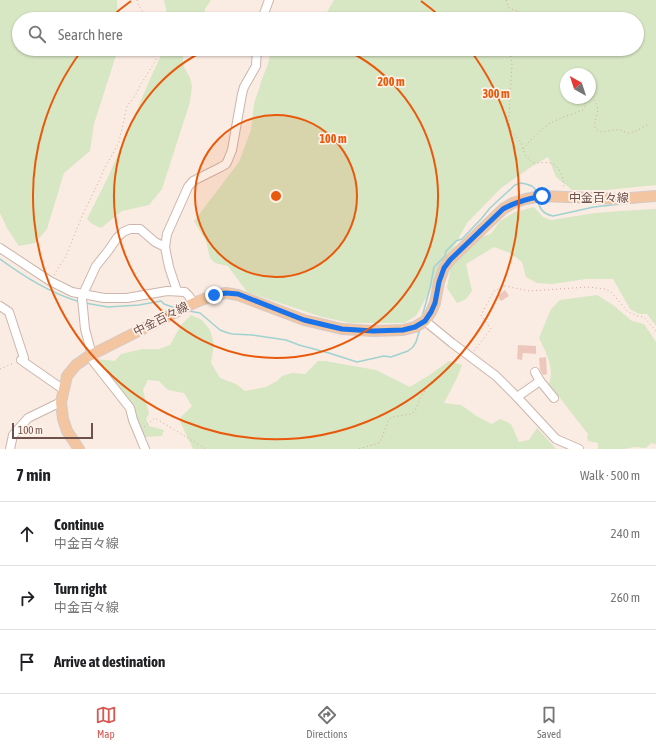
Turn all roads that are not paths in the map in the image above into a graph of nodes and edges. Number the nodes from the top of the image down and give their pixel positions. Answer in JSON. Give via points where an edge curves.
{"nodes":[{"id":1,"x":269,"y":0,"type":"edge"},
{"id":2,"x":265,"y":12,"type":"edge"},
{"id":3,"x":257,"y":56,"type":"edge"},
{"id":4,"x":656,"y":196,"type":"edge"},
{"id":5,"x":164,"y":247,"type":"junction"},
{"id":6,"x":0,"y":248,"type":"edge"},
{"id":7,"x":177,"y":291,"type":"junction"},
{"id":8,"x":83,"y":300,"type":"junction"},
{"id":9,"x":191,"y":304,"type":"junction"},
{"id":10,"x":0,"y":306,"type":"edge"},
{"id":11,"x":425,"y":321,"type":"junction"},
{"id":12,"x":91,"y":355,"type":"junction"},
{"id":13,"x":535,"y":372,"type":"dead end"},
{"id":14,"x":540,"y":381,"type":"junction"},
{"id":15,"x":64,"y":390,"type":"junction"},
{"id":16,"x":517,"y":397,"type":"junction"},
{"id":17,"x":554,"y":398,"type":"dead end"},
{"id":18,"x":61,"y":402,"type":"junction"},
{"id":19,"x":10,"y":449,"type":"edge"},
{"id":20,"x":79,"y":449,"type":"edge"},
{"id":21,"x":145,"y":449,"type":"edge"},
{"id":22,"x":579,"y":449,"type":"edge"}],
"edges":[{"from":1,"to":2,"type":"street"},
{"from":3,"to":5,"type":"street","via":[[256,66],[244,87],[228,160],[226,164],[193,181],[188,187]]},
{"from":4,"to":11,"type":"main road","name":"中金百々線","via":[[616,200],[537,197],[513,203],[503,209],[444,268],[435,303]]},
{"from":5,"to":7,"type":"street"},
{"from":5,"to":8,"type":"street","via":[[140,229],[123,232],[96,266]]},
{"from":6,"to":8,"type":"street"},
{"from":7,"to":8,"type":"street","via":[[127,298]]},
{"from":7,"to":9,"type":"street","via":[[185,292]]},
{"from":8,"to":12,"type":"street"},
{"from":9,"to":11,"type":"main road","name":"中金百々線","via":[[214,295],[238,294],[304,320],[342,329],[403,330]]},
{"from":9,"to":12,"type":"main road","name":"中金百々線"},
{"from":10,"to":15,"type":"street","via":[[9,312],[24,358],[21,360]]},
{"from":11,"to":16,"type":"street","via":[[496,376]]},
{"from":12,"to":15,"type":"main road","name":"中金百々線","via":[[76,365],[67,376]]},
{"from":12,"to":21,"type":"street","via":[[130,408]]},
{"from":13,"to":14,"type":"street"},
{"from":14,"to":16,"type":"street"},
{"from":14,"to":17,"type":"street"},
{"from":15,"to":18,"type":"main road","name":"中金百々線"},
{"from":16,"to":22,"type":"street","via":[[556,439]]},
{"from":18,"to":19,"type":"street","via":[[28,418],[13,435]]},
{"from":18,"to":20,"type":"main road","name":"中金百々線","via":[[67,431]]}]}
